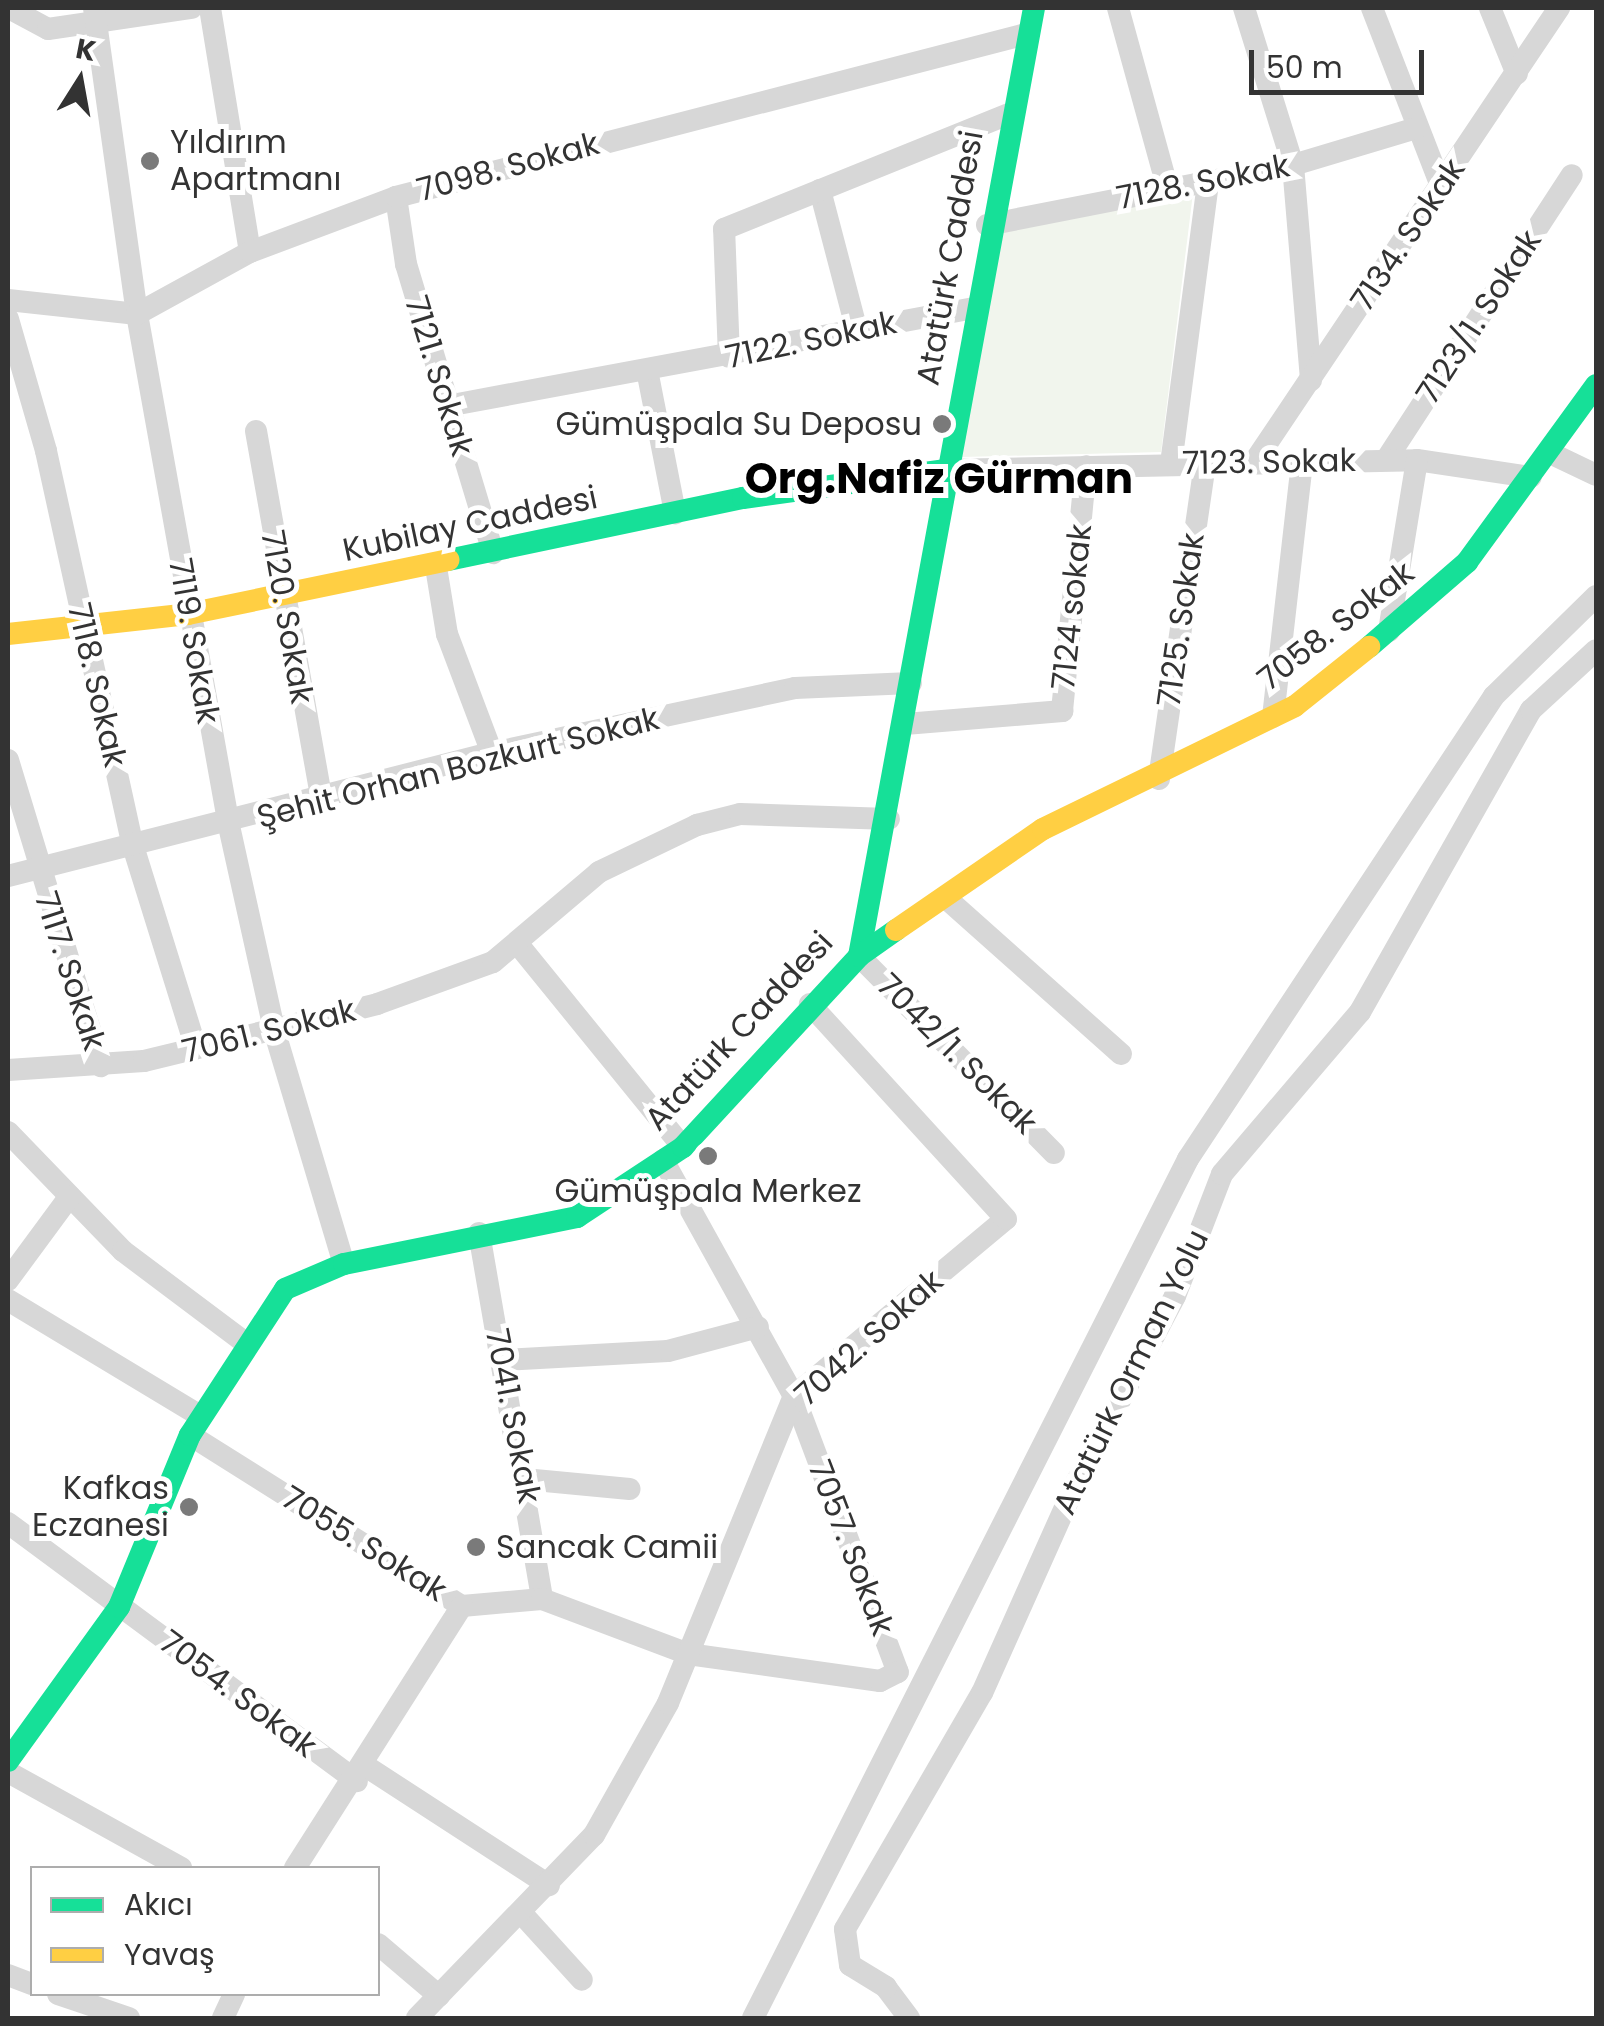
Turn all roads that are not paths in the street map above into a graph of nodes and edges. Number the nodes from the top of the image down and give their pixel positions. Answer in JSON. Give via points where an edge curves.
{"nodes":[{"id":1,"x":9,"y":8,"type":"edge"},
{"id":2,"x":191,"y":8,"type":"edge"},
{"id":3,"x":210,"y":8,"type":"edge"},
{"id":4,"x":1034,"y":8,"type":"edge"},
{"id":5,"x":1118,"y":8,"type":"edge"},
{"id":6,"x":1244,"y":8,"type":"edge"},
{"id":7,"x":1372,"y":8,"type":"edge"},
{"id":8,"x":1490,"y":8,"type":"edge"},
{"id":9,"x":1558,"y":8,"type":"edge"},
{"id":10,"x":95,"y":16,"type":"edge"},
{"id":11,"x":1022,"y":35,"type":"junction"},
{"id":12,"x":1517,"y":74,"type":"junction"},
{"id":13,"x":1008,"y":114,"type":"junction"},
{"id":14,"x":1416,"y":128,"type":"junction"},
{"id":15,"x":1293,"y":165,"type":"junction"},
{"id":16,"x":1572,"y":175,"type":"dead end"},
{"id":17,"x":1208,"y":184,"type":"junction"},
{"id":18,"x":1441,"y":186,"type":"junction"},
{"id":19,"x":820,"y":190,"type":"junction"},
{"id":20,"x":1168,"y":190,"type":"junction"},
{"id":21,"x":396,"y":197,"type":"junction"},
{"id":22,"x":987,"y":225,"type":"junction"},
{"id":23,"x":250,"y":252,"type":"junction"},
{"id":24,"x":8,"y":300,"type":"edge"},
{"id":25,"x":974,"y":308,"type":"junction"},
{"id":26,"x":138,"y":314,"type":"junction"},
{"id":27,"x":8,"y":319,"type":"edge"},
{"id":28,"x":856,"y":327,"type":"junction"},
{"id":29,"x":729,"y":357,"type":"junction"},
{"id":30,"x":648,"y":376,"type":"junction"},
{"id":31,"x":1311,"y":380,"type":"junction"},
{"id":32,"x":1596,"y":385,"type":"edge"},
{"id":33,"x":447,"y":406,"type":"junction"},
{"id":34,"x":256,"y":432,"type":"dead end"},
{"id":35,"x":1548,"y":452,"type":"junction"},
{"id":36,"x":1386,"y":460,"type":"junction"},
{"id":37,"x":1417,"y":460,"type":"junction"},
{"id":38,"x":1256,"y":461,"type":"junction"},
{"id":39,"x":1204,"y":462,"type":"junction"},
{"id":40,"x":1302,"y":463,"type":"junction"},
{"id":41,"x":1171,"y":464,"type":"junction"},
{"id":42,"x":1086,"y":466,"type":"junction"},
{"id":43,"x":946,"y":470,"type":"junction"},
{"id":44,"x":1596,"y":475,"type":"edge"},
{"id":45,"x":1531,"y":476,"type":"junction"},
{"id":46,"x":675,"y":513,"type":"junction"},
{"id":47,"x":493,"y":553,"type":"junction"},
{"id":48,"x":436,"y":567,"type":"junction"},
{"id":49,"x":1596,"y":596,"type":"edge"},
{"id":50,"x":283,"y":597,"type":"junction"},
{"id":51,"x":188,"y":614,"type":"junction"},
{"id":52,"x":83,"y":627,"type":"junction"},
{"id":53,"x":1389,"y":631,"type":"junction"},
{"id":54,"x":8,"y":634,"type":"edge"},
{"id":55,"x":1596,"y":650,"type":"edge"},
{"id":56,"x":911,"y":683,"type":"junction"},
{"id":57,"x":1273,"y":718,"type":"junction"},
{"id":58,"x":904,"y":724,"type":"junction"},
{"id":59,"x":492,"y":753,"type":"junction"},
{"id":60,"x":8,"y":760,"type":"edge"},
{"id":61,"x":1160,"y":778,"type":"junction"},
{"id":62,"x":322,"y":803,"type":"junction"},
{"id":63,"x":889,"y":818,"type":"junction"},
{"id":64,"x":230,"y":826,"type":"junction"},
{"id":65,"x":133,"y":846,"type":"junction"},
{"id":66,"x":36,"y":868,"type":"junction"},
{"id":67,"x":8,"y":876,"type":"edge"},
{"id":68,"x":947,"y":899,"type":"junction"},
{"id":69,"x":517,"y":943,"type":"junction"},
{"id":70,"x":859,"y":956,"type":"junction"},
{"id":71,"x":810,"y":1004,"type":"junction"},
{"id":72,"x":275,"y":1033,"type":"junction"},
{"id":73,"x":196,"y":1048,"type":"junction"},
{"id":74,"x":1121,"y":1054,"type":"dead end"},
{"id":75,"x":100,"y":1066,"type":"junction"},
{"id":76,"x":8,"y":1070,"type":"edge"},
{"id":77,"x":8,"y":1132,"type":"edge"},
{"id":78,"x":683,"y":1147,"type":"junction"},
{"id":79,"x":1054,"y":1153,"type":"dead end"},
{"id":80,"x":663,"y":1160,"type":"junction"},
{"id":81,"x":70,"y":1196,"type":"junction"},
{"id":82,"x":479,"y":1233,"type":"junction"},
{"id":83,"x":344,"y":1264,"type":"junction"},
{"id":84,"x":8,"y":1280,"type":"edge"},
{"id":85,"x":8,"y":1300,"type":"edge"},
{"id":86,"x":758,"y":1327,"type":"junction"},
{"id":87,"x":248,"y":1345,"type":"junction"},
{"id":88,"x":502,"y":1360,"type":"junction"},
{"id":89,"x":794,"y":1396,"type":"junction"},
{"id":90,"x":195,"y":1426,"type":"junction"},
{"id":91,"x":524,"y":1478,"type":"junction"},
{"id":92,"x":630,"y":1490,"type":"dead end"},
{"id":93,"x":8,"y":1524,"type":"edge"},
{"id":94,"x":542,"y":1599,"type":"junction"},
{"id":95,"x":119,"y":1606,"type":"junction"},
{"id":96,"x":462,"y":1606,"type":"junction"},
{"id":97,"x":688,"y":1654,"type":"junction"},
{"id":98,"x":898,"y":1672,"type":"junction"},
{"id":99,"x":924,"y":1682,"type":"junction"},
{"id":100,"x":8,"y":1761,"type":"edge"},
{"id":101,"x":8,"y":1772,"type":"edge"},
{"id":102,"x":362,"y":1774,"type":"junction"},
{"id":103,"x":177,"y":1866,"type":"edge"},
{"id":104,"x":296,"y":1866,"type":"edge"},
{"id":105,"x":549,"y":1886,"type":"junction"},
{"id":106,"x":524,"y":1916,"type":"junction"},
{"id":107,"x":380,"y":1946,"type":"edge"},
{"id":108,"x":582,"y":1980,"type":"dead end"},
{"id":109,"x":64,"y":1996,"type":"edge"},
{"id":110,"x":438,"y":1996,"type":"junction"},
{"id":111,"x":129,"y":2018,"type":"edge"},
{"id":112,"x":417,"y":2018,"type":"edge"},
{"id":113,"x":753,"y":2018,"type":"edge"},
{"id":114,"x":909,"y":2018,"type":"edge"}],
"edges":[{"from":1,"to":10,"type":"street","via":[[48,29]]},
{"from":2,"to":10,"type":"street"},
{"from":3,"to":23,"type":"street"},
{"from":4,"to":11,"type":"main road","name":"Atatürk Caddesi"},
{"from":5,"to":20,"type":"street"},
{"from":6,"to":15,"type":"street"},
{"from":7,"to":14,"type":"street"},
{"from":8,"to":12,"type":"street"},
{"from":9,"to":12,"type":"street","name":"7134. Sokak"},
{"from":10,"to":26,"type":"street","name":"7119. Sokak"},
{"from":11,"to":13,"type":"main road","name":"Atatürk Caddesi"},
{"from":11,"to":21,"type":"street","name":"7098. Sokak"},
{"from":12,"to":18,"type":"street","name":"7134. Sokak"},
{"from":13,"to":19,"type":"street"},
{"from":13,"to":22,"type":"main road","name":"Atatürk Caddesi"},
{"from":14,"to":15,"type":"street","name":"7128. Sokak"},
{"from":14,"to":18,"type":"street"},
{"from":15,"to":17,"type":"street","name":"7128. Sokak"},
{"from":15,"to":31,"type":"street"},
{"from":16,"to":36,"type":"street","name":"7123/1. Sokak"},
{"from":17,"to":20,"type":"street","name":"7128. Sokak"},
{"from":17,"to":41,"type":"street"},
{"from":18,"to":31,"type":"street","name":"7134. Sokak"},
{"from":19,"to":28,"type":"street"},
{"from":19,"to":29,"type":"street","via":[[724,228]]},
{"from":20,"to":22,"type":"street","name":"7128. Sokak"},
{"from":21,"to":23,"type":"street","name":"7098. Sokak"},
{"from":21,"to":33,"type":"street","name":"7121. Sokak"},
{"from":22,"to":25,"type":"main road","name":"Atatürk Caddesi"},
{"from":23,"to":26,"type":"street","name":"7098. Sokak"},
{"from":24,"to":26,"type":"street"},
{"from":25,"to":28,"type":"street","name":"7122. Sokak"},
{"from":25,"to":43,"type":"main road","name":"Atatürk Caddesi"},
{"from":26,"to":51,"type":"street","name":"7119. Sokak"},
{"from":27,"to":52,"type":"street","name":"7118. Sokak"},
{"from":28,"to":29,"type":"street","name":"7122. Sokak"},
{"from":29,"to":30,"type":"street","name":"7122. Sokak"},
{"from":30,"to":33,"type":"street","name":"7122. Sokak"},
{"from":30,"to":46,"type":"street"},
{"from":31,"to":38,"type":"street","name":"7134. Sokak"},
{"from":32,"to":35,"type":"main road","name":"7058. Sokak"},
{"from":33,"to":47,"type":"street","name":"7121. Sokak"},
{"from":34,"to":50,"type":"street","name":"7120. Sokak"},
{"from":35,"to":44,"type":"street"},
{"from":35,"to":45,"type":"main road","name":"7058. Sokak"},
{"from":36,"to":37,"type":"street","name":"7123. Sokak"},
{"from":36,"to":40,"type":"street","name":"7123. Sokak"},
{"from":37,"to":45,"type":"street","name":"7123. Sokak"},
{"from":37,"to":53,"type":"street"},
{"from":38,"to":39,"type":"street","name":"7123. Sokak"},
{"from":38,"to":40,"type":"street","name":"7123. Sokak"},
{"from":39,"to":41,"type":"street","name":"7123. Sokak"},
{"from":39,"to":61,"type":"street","name":"7125. Sokak"},
{"from":40,"to":57,"type":"street"},
{"from":41,"to":42,"type":"street","name":"7123. Sokak"},
{"from":42,"to":43,"type":"street","name":"7123. Sokak"},
{"from":42,"to":58,"type":"street","name":"7124 sokak","via":[[1062,711]]},
{"from":43,"to":46,"type":"main road","name":"Kubilay Caddesi"},
{"from":43,"to":56,"type":"main road","name":"Atatürk Caddesi"},
{"from":45,"to":53,"type":"main road","name":"7058. Sokak","via":[[1466,562]]},
{"from":46,"to":47,"type":"main road","name":"Kubilay Caddesi"},
{"from":47,"to":48,"type":"main road","name":"Kubilay Caddesi"},
{"from":48,"to":50,"type":"main road","name":"Kubilay Caddesi"},
{"from":48,"to":59,"type":"street","via":[[446,634]]},
{"from":49,"to":99,"type":"street","via":[[1494,696],[1188,1159]]},
{"from":50,"to":51,"type":"main road","name":"Kubilay Caddesi"},
{"from":50,"to":62,"type":"street","name":"7120. Sokak"},
{"from":51,"to":52,"type":"main road","name":"Kubilay Caddesi"},
{"from":51,"to":64,"type":"street","name":"7119. Sokak"},
{"from":52,"to":54,"type":"main road","name":"Kubilay Caddesi"},
{"from":52,"to":65,"type":"street","name":"7118. Sokak"},
{"from":53,"to":57,"type":"main road","name":"7058. Sokak"},
{"from":55,"to":114,"type":"street","name":"Atatürk Orman Yolu","via":[[1531,710],[1360,1012],[1222,1174],[1175,1296],[1074,1485],[982,1693],[844,1929],[850,1964],[886,1986]]},
{"from":56,"to":58,"type":"main road","name":"Atatürk Caddesi"},
{"from":56,"to":59,"type":"street","name":"Şehit Orhan Bozkurt Sokak","via":[[795,688]]},
{"from":57,"to":61,"type":"main road","name":"7058. Sokak"},
{"from":58,"to":63,"type":"main road","name":"Atatürk Caddesi"},
{"from":59,"to":62,"type":"street","name":"Şehit Orhan Bozkurt Sokak"},
{"from":60,"to":66,"type":"street","name":"7117. Sokak"},
{"from":61,"to":68,"type":"main road","name":"7058. Sokak","via":[[1043,829]]},
{"from":62,"to":64,"type":"street","name":"Şehit Orhan Bozkurt Sokak"},
{"from":63,"to":69,"type":"street","name":"7061. Sokak","via":[[740,814],[656,838]]},
{"from":63,"to":70,"type":"main road","name":"Atatürk Caddesi"},
{"from":64,"to":65,"type":"street","name":"Şehit Orhan Bozkurt Sokak"},
{"from":64,"to":72,"type":"street","name":"7119. Sokak"},
{"from":65,"to":66,"type":"street","name":"Şehit Orhan Bozkurt Sokak"},
{"from":65,"to":73,"type":"street","name":"7118. Sokak"},
{"from":66,"to":67,"type":"street","name":"Şehit Orhan Bozkurt Sokak"},
{"from":66,"to":75,"type":"street","name":"7117. Sokak"},
{"from":68,"to":70,"type":"main road","name":"7058. Sokak"},
{"from":68,"to":74,"type":"street"},
{"from":69,"to":72,"type":"street","name":"7061. Sokak","via":[[493,962]]},
{"from":69,"to":78,"type":"street"},
{"from":70,"to":71,"type":"main road","name":"Atatürk Caddesi"},
{"from":70,"to":79,"type":"street","name":"7042/1. Sokak"},
{"from":71,"to":78,"type":"main road","name":"Atatürk Caddesi"},
{"from":71,"to":89,"type":"street","name":"7042. Sokak","via":[[1006,1219]]},
{"from":72,"to":73,"type":"street","name":"7061. Sokak"},
{"from":72,"to":83,"type":"street","name":"7119. Sokak"},
{"from":73,"to":75,"type":"street","name":"7061. Sokak"},
{"from":75,"to":76,"type":"street","name":"7061. Sokak"},
{"from":77,"to":81,"type":"street"},
{"from":78,"to":80,"type":"main road","name":"Atatürk Caddesi"},
{"from":80,"to":82,"type":"main road","name":"Atatürk Caddesi","via":[[576,1217]]},
{"from":80,"to":86,"type":"street","name":"7057. Sokak"},
{"from":81,"to":84,"type":"street"},
{"from":81,"to":87,"type":"street","via":[[123,1251]]},
{"from":82,"to":83,"type":"main road","name":"Atatürk Caddesi"},
{"from":82,"to":88,"type":"street","name":"7041. Sokak"},
{"from":83,"to":87,"type":"main road","name":"Atatürk Caddesi","via":[[285,1289]]},
{"from":85,"to":90,"type":"street","name":"7055. Sokak"},
{"from":86,"to":88,"type":"street","via":[[668,1351]]},
{"from":86,"to":89,"type":"street","name":"7057. Sokak"},
{"from":87,"to":90,"type":"main road","name":"Atatürk Caddesi"},
{"from":88,"to":91,"type":"street","name":"7041. Sokak"},
{"from":89,"to":97,"type":"street","name":"7042. Sokak"},
{"from":89,"to":98,"type":"street","name":"7057. Sokak"},
{"from":90,"to":95,"type":"main road","name":"Atatürk Caddesi"},
{"from":90,"to":96,"type":"street","name":"7055. Sokak"},
{"from":91,"to":92,"type":"street"},
{"from":91,"to":94,"type":"street","name":"7041. Sokak"},
{"from":93,"to":95,"type":"street","name":"7054. Sokak"},
{"from":94,"to":96,"type":"street","name":"7055. Sokak"},
{"from":94,"to":97,"type":"street","name":"7055. Sokak"},
{"from":95,"to":100,"type":"main road","name":"Atatürk Caddesi"},
{"from":95,"to":102,"type":"street","name":"7054. Sokak"},
{"from":96,"to":102,"type":"street"},
{"from":97,"to":98,"type":"street","name":"7055. Sokak","via":[[880,1681]]},
{"from":97,"to":105,"type":"street","name":"7042. Sokak","via":[[594,1835]]},
{"from":98,"to":99,"type":"street"},
{"from":99,"to":113,"type":"street"},
{"from":101,"to":103,"type":"street"},
{"from":102,"to":104,"type":"street"},
{"from":102,"to":105,"type":"street","name":"7054. Sokak"},
{"from":105,"to":106,"type":"street","name":"7042. Sokak"},
{"from":106,"to":108,"type":"street"},
{"from":106,"to":110,"type":"street","name":"7042. Sokak"},
{"from":107,"to":110,"type":"street"},
{"from":109,"to":111,"type":"street"},
{"from":110,"to":112,"type":"street","name":"7042. Sokak"}]}
